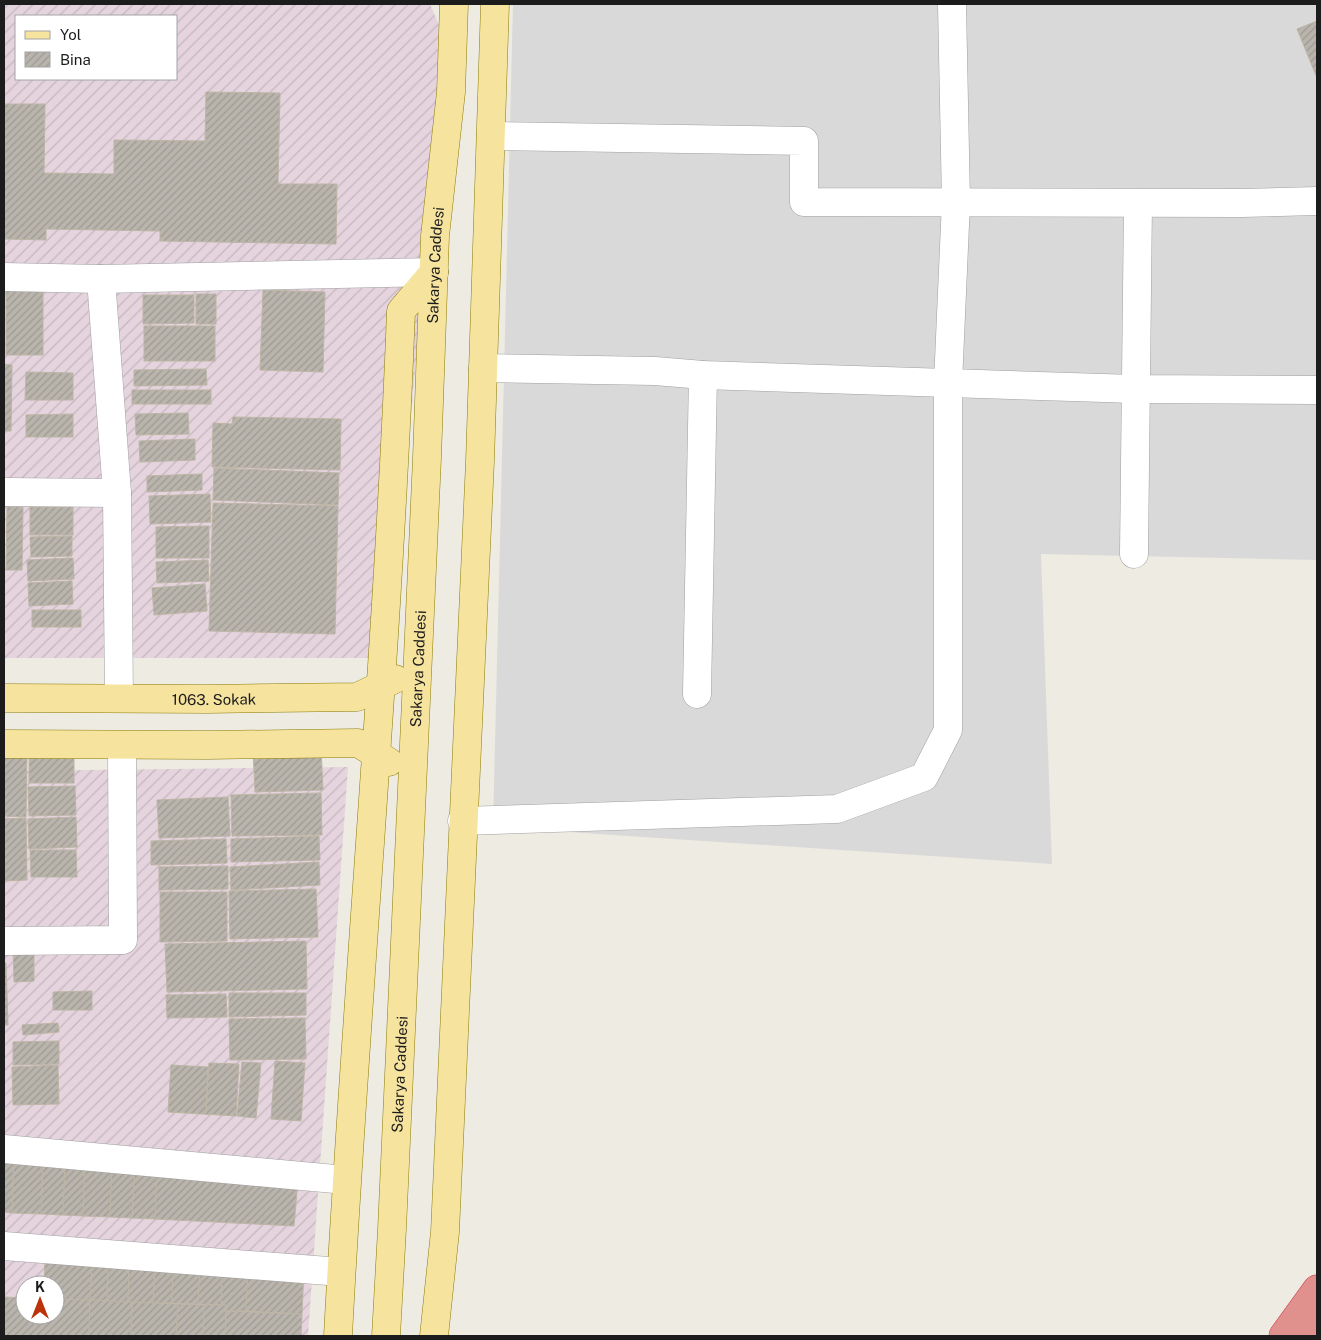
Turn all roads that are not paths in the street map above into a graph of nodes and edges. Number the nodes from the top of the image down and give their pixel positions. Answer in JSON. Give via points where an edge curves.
{"nodes":[{"id":1,"x":434,"y":4,"type":"edge"},
{"id":2,"x":454,"y":4,"type":"edge"},
{"id":3,"x":495,"y":4,"type":"edge"},
{"id":4,"x":952,"y":4,"type":"edge"},
{"id":5,"x":451,"y":92,"type":"junction"},
{"id":6,"x":492,"y":136,"type":"junction"},
{"id":7,"x":1317,"y":201,"type":"edge"},
{"id":8,"x":956,"y":202,"type":"junction"},
{"id":9,"x":1138,"y":202,"type":"junction"},
{"id":10,"x":434,"y":272,"type":"junction"},
{"id":11,"x":4,"y":277,"type":"edge"},
{"id":12,"x":100,"y":279,"type":"junction"},
{"id":13,"x":483,"y":368,"type":"junction"},
{"id":14,"x":703,"y":374,"type":"junction"},
{"id":15,"x":948,"y":383,"type":"junction"},
{"id":16,"x":1135,"y":389,"type":"junction"},
{"id":17,"x":1317,"y":390,"type":"edge"},
{"id":18,"x":4,"y":492,"type":"edge"},
{"id":19,"x":116,"y":493,"type":"junction"},
{"id":20,"x":1134,"y":554,"type":"dead end"},
{"id":21,"x":417,"y":670,"type":"junction"},
{"id":22,"x":380,"y":686,"type":"junction"},
{"id":23,"x":697,"y":694,"type":"dead end"},
{"id":24,"x":4,"y":698,"type":"edge"},
{"id":25,"x":119,"y":698,"type":"junction"},
{"id":26,"x":4,"y":744,"type":"edge"},
{"id":27,"x":122,"y":745,"type":"junction"},
{"id":28,"x":376,"y":754,"type":"junction"},
{"id":29,"x":411,"y":776,"type":"junction"},
{"id":30,"x":462,"y":820,"type":"junction"},
{"id":31,"x":4,"y":941,"type":"edge"},
{"id":32,"x":4,"y":1149,"type":"edge"},
{"id":33,"x":346,"y":1180,"type":"junction"},
{"id":34,"x":4,"y":1246,"type":"edge"},
{"id":35,"x":341,"y":1272,"type":"junction"},
{"id":36,"x":1317,"y":1290,"type":"edge"},
{"id":37,"x":1317,"y":1321,"type":"edge"},
{"id":38,"x":338,"y":1336,"type":"edge"},
{"id":39,"x":386,"y":1336,"type":"edge"},
{"id":40,"x":434,"y":1336,"type":"edge"},
{"id":41,"x":1283,"y":1336,"type":"edge"},
{"id":42,"x":1308,"y":1336,"type":"edge"}],
"edges":[{"from":1,"to":5,"type":"main road"},
{"from":2,"to":5,"type":"main road","name":"Sakarya Caddesi"},
{"from":3,"to":6,"type":"main road"},
{"from":4,"to":8,"type":"street"},
{"from":5,"to":10,"type":"main road","name":"Sakarya Caddesi"},
{"from":6,"to":8,"type":"street","via":[[804,141],[804,202]]},
{"from":6,"to":13,"type":"main road"},
{"from":7,"to":9,"type":"street"},
{"from":8,"to":9,"type":"street"},
{"from":8,"to":15,"type":"street"},
{"from":9,"to":16,"type":"street"},
{"from":10,"to":12,"type":"street"},
{"from":10,"to":21,"type":"main road","name":"Sakarya Caddesi"},
{"from":10,"to":22,"type":"main road","via":[[400,311]]},
{"from":11,"to":12,"type":"street"},
{"from":12,"to":19,"type":"street"},
{"from":13,"to":14,"type":"street"},
{"from":13,"to":30,"type":"main road"},
{"from":14,"to":15,"type":"street"},
{"from":14,"to":23,"type":"street"},
{"from":15,"to":16,"type":"street"},
{"from":15,"to":30,"type":"street","via":[[948,730],[924,777],[837,809]]},
{"from":16,"to":17,"type":"street"},
{"from":16,"to":20,"type":"street"},
{"from":18,"to":19,"type":"street"},
{"from":19,"to":25,"type":"street"},
{"from":21,"to":22,"type":"main road","name":"1063. Sokak"},
{"from":21,"to":29,"type":"main road","name":"Sakarya Caddesi"},
{"from":22,"to":25,"type":"main road","name":"1063. Sokak","via":[[357,697]]},
{"from":22,"to":28,"type":"main road"},
{"from":24,"to":25,"type":"main road","name":"1063. Sokak"},
{"from":26,"to":27,"type":"main road"},
{"from":27,"to":28,"type":"main road","via":[[358,743]]},
{"from":27,"to":31,"type":"street","via":[[123,940]]},
{"from":28,"to":29,"type":"main road"},
{"from":28,"to":33,"type":"main road"},
{"from":29,"to":39,"type":"main road","name":"Sakarya Caddesi"},
{"from":30,"to":40,"type":"main road","via":[[445,1232]]},
{"from":32,"to":33,"type":"street"},
{"from":33,"to":35,"type":"main road"},
{"from":34,"to":35,"type":"street"},
{"from":35,"to":38,"type":"main road"},
{"from":36,"to":41,"type":"highway"},
{"from":37,"to":42,"type":"highway"}]}
